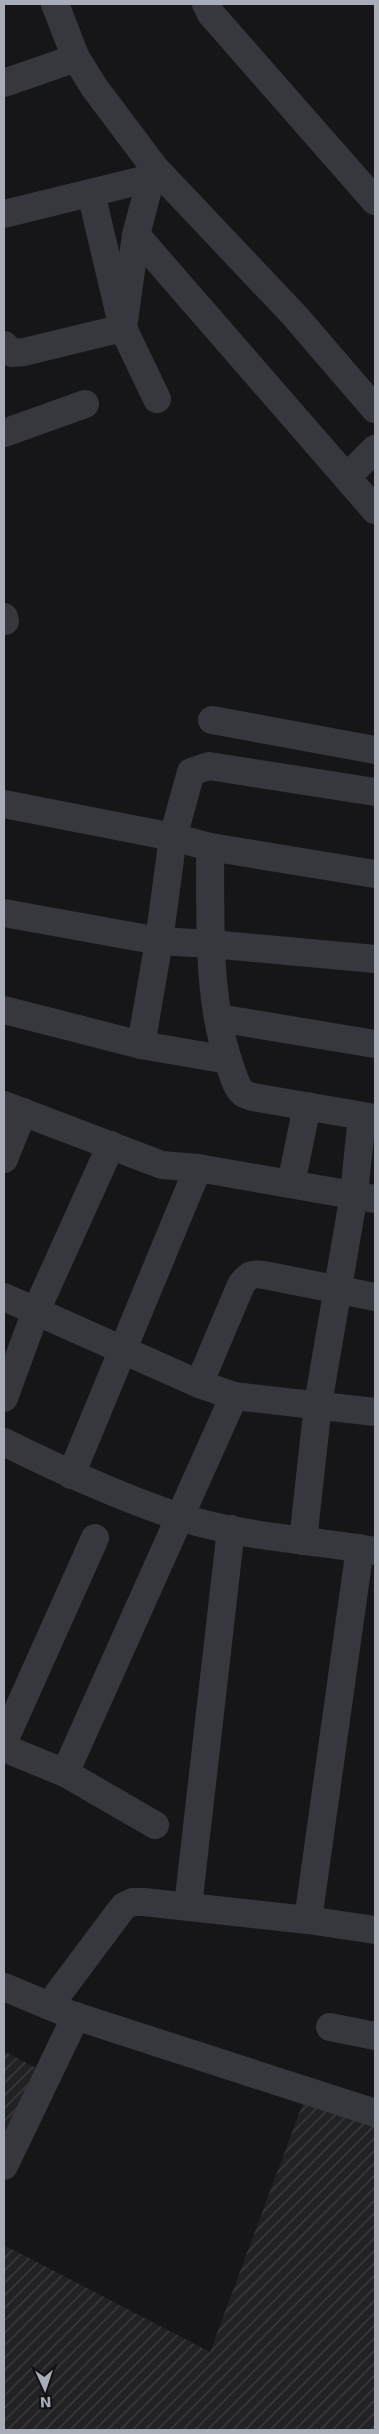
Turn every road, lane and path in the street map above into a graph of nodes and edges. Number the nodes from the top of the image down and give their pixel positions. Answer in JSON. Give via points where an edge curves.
{"nodes":[{"id":1,"x":55,"y":4,"type":"edge"},
{"id":2,"x":206,"y":4,"type":"edge"},
{"id":3,"x":76,"y":58,"type":"junction"},
{"id":4,"x":4,"y":83,"type":"edge"},
{"id":5,"x":344,"y":167,"type":"junction"},
{"id":6,"x":375,"y":169,"type":"edge"},
{"id":7,"x":153,"y":173,"type":"junction"},
{"id":8,"x":91,"y":193,"type":"junction"},
{"id":9,"x":375,"y":202,"type":"edge"},
{"id":10,"x":4,"y":214,"type":"edge"},
{"id":11,"x":136,"y":235,"type":"junction"},
{"id":12,"x":123,"y":328,"type":"junction"},
{"id":13,"x":4,"y":346,"type":"edge"},
{"id":14,"x":157,"y":399,"type":"dead end"},
{"id":15,"x":85,"y":404,"type":"dead end"},
{"id":16,"x":375,"y":409,"type":"edge"},
{"id":17,"x":4,"y":433,"type":"edge"},
{"id":18,"x":375,"y":450,"type":"edge"},
{"id":19,"x":348,"y":477,"type":"junction"},
{"id":20,"x":375,"y":510,"type":"edge"},
{"id":21,"x":212,"y":720,"type":"dead end"},
{"id":22,"x":375,"y":750,"type":"edge"},
{"id":23,"x":375,"y":791,"type":"edge"},
{"id":24,"x":4,"y":804,"type":"edge"},
{"id":25,"x":173,"y":836,"type":"junction"},
{"id":26,"x":210,"y":847,"type":"junction"},
{"id":27,"x":375,"y":874,"type":"edge"},
{"id":28,"x":4,"y":913,"type":"edge"},
{"id":29,"x":159,"y":941,"type":"junction"},
{"id":30,"x":211,"y":944,"type":"junction"},
{"id":31,"x":375,"y":959,"type":"edge"},
{"id":32,"x":4,"y":1010,"type":"edge"},
{"id":33,"x":218,"y":1018,"type":"junction"},
{"id":34,"x":375,"y":1044,"type":"edge"},
{"id":35,"x":141,"y":1045,"type":"junction"},
{"id":36,"x":228,"y":1060,"type":"junction"},
{"id":37,"x":307,"y":1106,"type":"junction"},
{"id":38,"x":13,"y":1109,"type":"edge"},
{"id":39,"x":369,"y":1117,"type":"edge"},
{"id":40,"x":111,"y":1144,"type":"junction"},
{"id":41,"x":4,"y":1159,"type":"edge"},
{"id":42,"x":198,"y":1168,"type":"junction"},
{"id":43,"x":291,"y":1184,"type":"junction"},
{"id":44,"x":365,"y":1196,"type":"edge"},
{"id":45,"x":337,"y":1290,"type":"junction"},
{"id":46,"x":4,"y":1297,"type":"edge"},
{"id":47,"x":375,"y":1297,"type":"edge"},
{"id":48,"x":36,"y":1311,"type":"junction"},
{"id":49,"x":122,"y":1349,"type":"junction"},
{"id":50,"x":199,"y":1384,"type":"junction"},
{"id":51,"x":234,"y":1396,"type":"junction"},
{"id":52,"x":4,"y":1398,"type":"edge"},
{"id":53,"x":318,"y":1404,"type":"junction"},
{"id":54,"x":375,"y":1412,"type":"edge"},
{"id":55,"x":4,"y":1442,"type":"edge"},
{"id":56,"x":70,"y":1475,"type":"junction"},
{"id":57,"x":181,"y":1517,"type":"junction"},
{"id":58,"x":231,"y":1529,"type":"junction"},
{"id":59,"x":95,"y":1538,"type":"dead end"},
{"id":60,"x":303,"y":1541,"type":"junction"},
{"id":61,"x":368,"y":1549,"type":"edge"},
{"id":62,"x":4,"y":1741,"type":"edge"},
{"id":63,"x":4,"y":1748,"type":"edge"},
{"id":64,"x":65,"y":1773,"type":"junction"},
{"id":65,"x":155,"y":1826,"type":"dead end"},
{"id":66,"x":188,"y":1906,"type":"junction"},
{"id":67,"x":308,"y":1920,"type":"junction"},
{"id":68,"x":375,"y":1930,"type":"edge"},
{"id":69,"x":4,"y":1987,"type":"edge"},
{"id":70,"x":50,"y":2006,"type":"junction"},
{"id":71,"x":76,"y":2016,"type":"junction"},
{"id":72,"x":330,"y":2027,"type":"dead end"},
{"id":73,"x":375,"y":2036,"type":"edge"},
{"id":74,"x":375,"y":2112,"type":"edge"},
{"id":75,"x":4,"y":2166,"type":"edge"}],
"edges":[{"from":1,"to":3,"type":"street"},
{"from":2,"to":5,"type":"street","via":[[211,14]]},
{"from":3,"to":4,"type":"street"},
{"from":3,"to":7,"type":"street"},
{"from":5,"to":6,"type":"street"},
{"from":5,"to":9,"type":"street"},
{"from":7,"to":8,"type":"street"},
{"from":7,"to":11,"type":"street"},
{"from":7,"to":16,"type":"street","via":[[295,316]]},
{"from":8,"to":10,"type":"street"},
{"from":8,"to":12,"type":"street"},
{"from":11,"to":12,"type":"street"},
{"from":11,"to":19,"type":"street"},
{"from":12,"to":13,"type":"street","via":[[24,352],[12,353]]},
{"from":12,"to":14,"type":"street"},
{"from":15,"to":17,"type":"street"},
{"from":18,"to":19,"type":"street"},
{"from":19,"to":20,"type":"street"},
{"from":21,"to":22,"type":"street"},
{"from":23,"to":25,"type":"street","via":[[202,766],[191,772]]},
{"from":24,"to":25,"type":"street"},
{"from":25,"to":26,"type":"street"},
{"from":25,"to":29,"type":"street"},
{"from":26,"to":27,"type":"street"},
{"from":26,"to":30,"type":"street"},
{"from":28,"to":29,"type":"street"},
{"from":29,"to":30,"type":"street"},
{"from":29,"to":35,"type":"street"},
{"from":30,"to":31,"type":"street"},
{"from":30,"to":33,"type":"street"},
{"from":32,"to":35,"type":"street"},
{"from":33,"to":34,"type":"street"},
{"from":33,"to":36,"type":"street"},
{"from":35,"to":36,"type":"street"},
{"from":36,"to":37,"type":"street","via":[[237,1085],[244,1094]]},
{"from":37,"to":39,"type":"street"},
{"from":37,"to":43,"type":"street"},
{"from":38,"to":40,"type":"street"},
{"from":38,"to":41,"type":"street"},
{"from":39,"to":44,"type":"street"},
{"from":40,"to":42,"type":"street","via":[[148,1162]]},
{"from":40,"to":48,"type":"street"},
{"from":42,"to":43,"type":"street"},
{"from":42,"to":49,"type":"street"},
{"from":43,"to":44,"type":"street"},
{"from":44,"to":45,"type":"street"},
{"from":45,"to":47,"type":"street"},
{"from":45,"to":50,"type":"street","via":[[264,1275],[248,1276],[241,1285]]},
{"from":45,"to":53,"type":"street"},
{"from":46,"to":48,"type":"street"},
{"from":48,"to":49,"type":"street"},
{"from":48,"to":52,"type":"street"},
{"from":49,"to":50,"type":"street"},
{"from":49,"to":56,"type":"street"},
{"from":50,"to":51,"type":"street"},
{"from":51,"to":53,"type":"street"},
{"from":51,"to":57,"type":"street"},
{"from":53,"to":54,"type":"street"},
{"from":53,"to":60,"type":"street"},
{"from":55,"to":56,"type":"street"},
{"from":56,"to":57,"type":"street"},
{"from":57,"to":58,"type":"street"},
{"from":57,"to":64,"type":"street"},
{"from":58,"to":60,"type":"street"},
{"from":58,"to":66,"type":"street"},
{"from":59,"to":62,"type":"street"},
{"from":60,"to":61,"type":"street"},
{"from":61,"to":67,"type":"street"},
{"from":63,"to":64,"type":"street"},
{"from":64,"to":65,"type":"street"},
{"from":66,"to":67,"type":"street"},
{"from":66,"to":70,"type":"street","via":[[144,1902],[124,1906]]},
{"from":67,"to":68,"type":"street"},
{"from":69,"to":70,"type":"street"},
{"from":70,"to":71,"type":"street"},
{"from":71,"to":74,"type":"street"},
{"from":71,"to":75,"type":"street"},
{"from":72,"to":73,"type":"street"}]}
